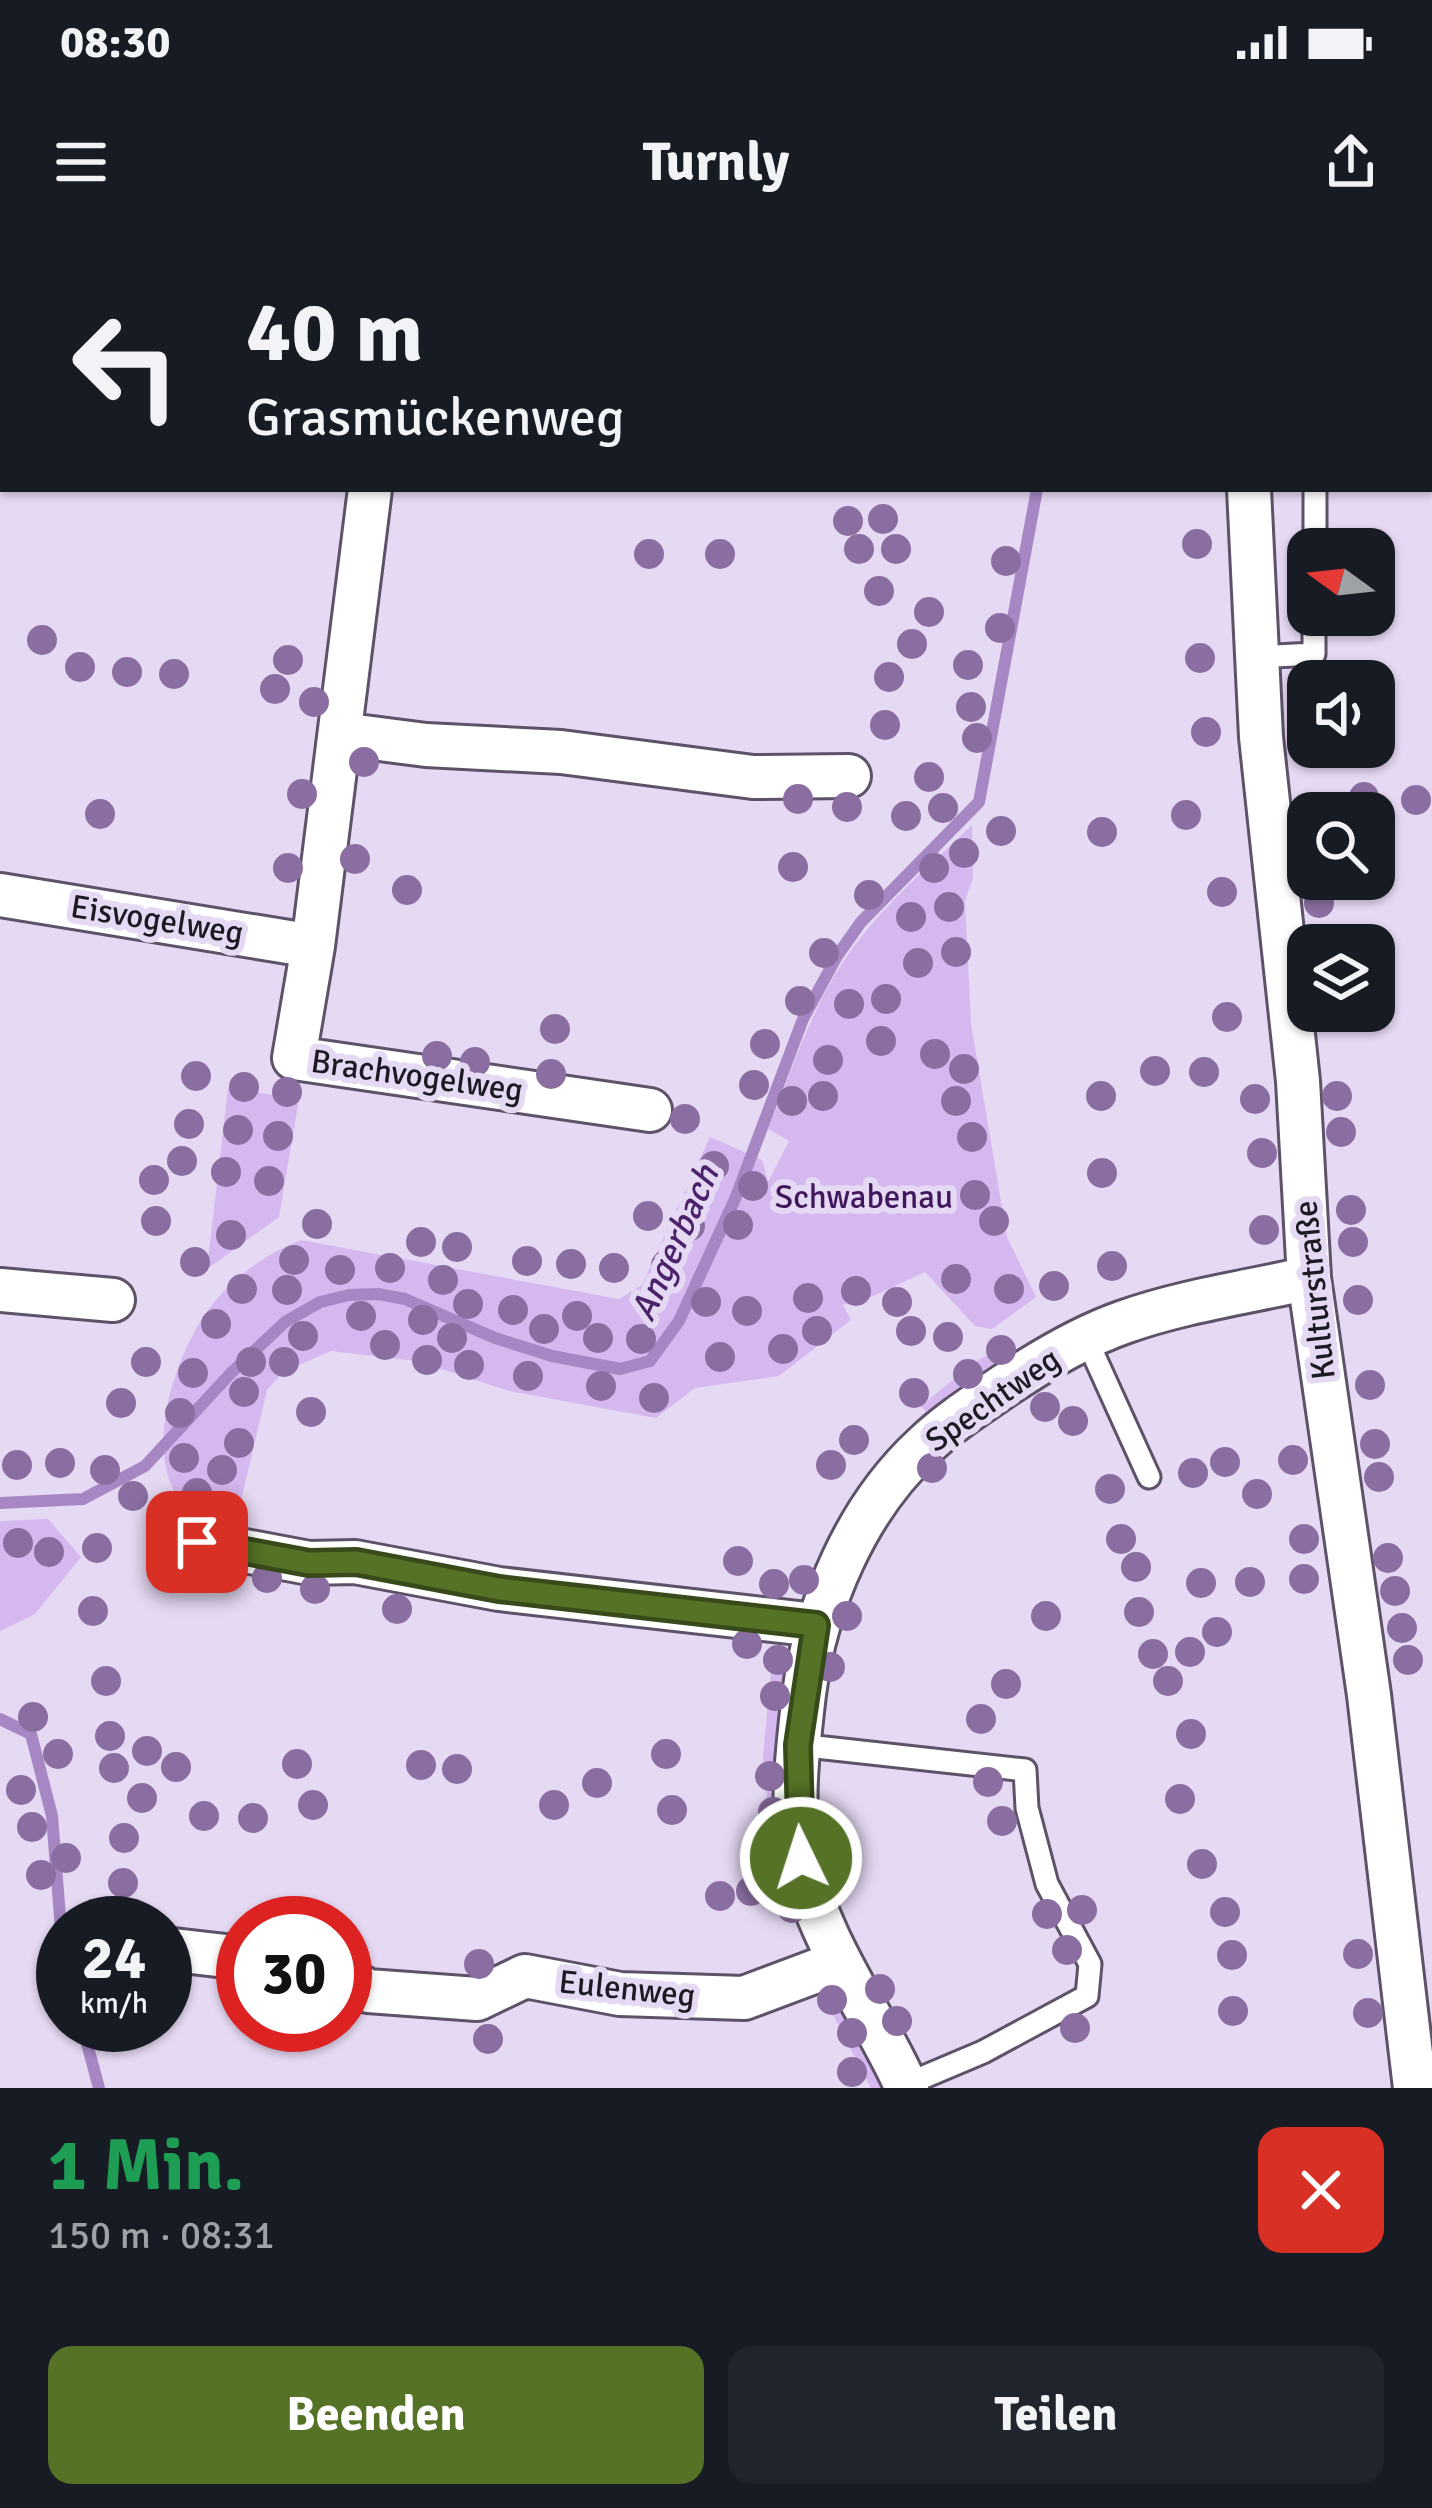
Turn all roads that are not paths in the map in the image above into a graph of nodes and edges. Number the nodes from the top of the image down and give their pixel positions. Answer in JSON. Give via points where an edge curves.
{"nodes":[{"id":1,"x":370,"y":492,"type":"edge"},
{"id":2,"x":1249,"y":492,"type":"edge"},
{"id":3,"x":1315,"y":492,"type":"edge"},
{"id":4,"x":1315,"y":528,"type":"edge"},
{"id":5,"x":1314,"y":636,"type":"edge"},
{"id":6,"x":1256,"y":657,"type":"junction"},
{"id":7,"x":341,"y":734,"type":"junction"},
{"id":8,"x":849,"y":776,"type":"dead end"},
{"id":9,"x":0,"y":895,"type":"edge"},
{"id":10,"x":313,"y":946,"type":"junction"},
{"id":11,"x":650,"y":1110,"type":"dead end"},
{"id":12,"x":1309,"y":1278,"type":"junction"},
{"id":13,"x":0,"y":1290,"type":"edge"},
{"id":14,"x":113,"y":1300,"type":"dead end"},
{"id":15,"x":1086,"y":1338,"type":"junction"},
{"id":16,"x":1149,"y":1477,"type":"dead end"},
{"id":17,"x":197,"y":1542,"type":"dead end"},
{"id":18,"x":816,"y":1625,"type":"junction"},
{"id":19,"x":798,"y":1745,"type":"junction"},
{"id":20,"x":840,"y":1962,"type":"junction"},
{"id":21,"x":372,"y":1991,"type":"edge"},
{"id":22,"x":1421,"y":2082,"type":"edge"},
{"id":23,"x":906,"y":2086,"type":"edge"}],
"edges":[{"from":1,"to":7,"type":"street","name":"Brachvogelweg"},
{"from":2,"to":6,"type":"street","name":"Kulturstraße"},
{"from":3,"to":4,"type":"lane"},
{"from":5,"to":6,"type":"lane","via":[[1314,654]]},
{"from":6,"to":12,"type":"street","name":"Kulturstraße"},
{"from":7,"to":8,"type":"street","via":[[753,777]]},
{"from":7,"to":10,"type":"street","name":"Brachvogelweg"},
{"from":9,"to":10,"type":"street","name":"Eisvogelweg"},
{"from":10,"to":11,"type":"street","name":"Brachvogelweg","via":[[294,1058]]},
{"from":12,"to":15,"type":"street","name":"Spechtweg","via":[[1172,1308]]},
{"from":12,"to":22,"type":"street","name":"Kulturstraße"},
{"from":13,"to":14,"type":"street"},
{"from":15,"to":16,"type":"lane"},
{"from":15,"to":18,"type":"street","name":"Spechtweg","via":[[921,1448],[863,1521]]},
{"from":17,"to":18,"type":"street","via":[[499,1589]]},
{"from":18,"to":19,"type":"street","name":"Spechtweg"},
{"from":19,"to":20,"type":"street","name":"Spechtweg","via":[[801,1858]]},
{"from":19,"to":23,"type":"lane","name":"Spechtweg","via":[[1025,1770],[1047,1884],[1090,1964],[1088,1996]]},
{"from":20,"to":21,"type":"street","name":"Eulenweg","via":[[744,1999],[620,1994],[525,1976],[477,1999]]},
{"from":20,"to":23,"type":"street","name":"Spechtweg"}]}
